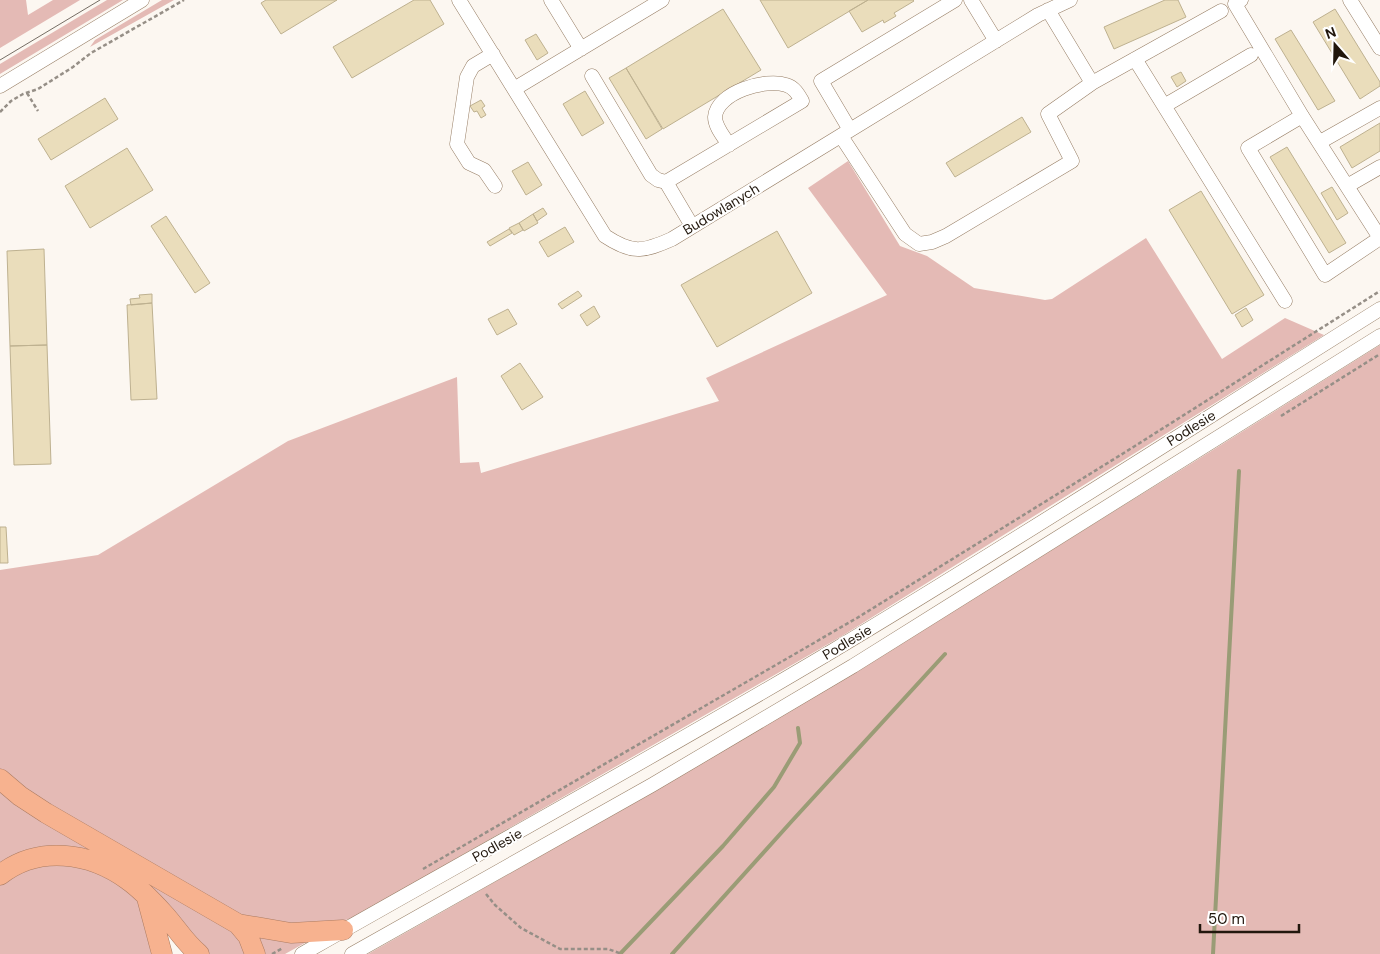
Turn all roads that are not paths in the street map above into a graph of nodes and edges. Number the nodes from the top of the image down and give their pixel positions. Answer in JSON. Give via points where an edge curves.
{"nodes":[{"id":1,"x":142,"y":0,"type":"edge"},
{"id":2,"x":459,"y":0,"type":"edge"},
{"id":3,"x":551,"y":0,"type":"edge"},
{"id":4,"x":662,"y":0,"type":"edge"},
{"id":5,"x":955,"y":0,"type":"edge"},
{"id":6,"x":971,"y":0,"type":"edge"},
{"id":7,"x":1070,"y":0,"type":"edge"},
{"id":8,"x":1241,"y":0,"type":"edge"},
{"id":9,"x":1350,"y":0,"type":"edge"},
{"id":10,"x":1048,"y":10,"type":"junction"},
{"id":11,"x":1221,"y":11,"type":"dead end"},
{"id":12,"x":996,"y":41,"type":"junction"},
{"id":13,"x":1380,"y":48,"type":"edge"},
{"id":14,"x":581,"y":49,"type":"junction"},
{"id":15,"x":492,"y":54,"type":"junction"},
{"id":16,"x":1251,"y":54,"type":"dead end"},
{"id":17,"x":1135,"y":59,"type":"junction"},
{"id":18,"x":592,"y":76,"type":"dead end"},
{"id":19,"x":1092,"y":83,"type":"junction"},
{"id":20,"x":0,"y":86,"type":"edge"},
{"id":21,"x":514,"y":89,"type":"junction"},
{"id":22,"x":1164,"y":106,"type":"junction"},
{"id":23,"x":1380,"y":108,"type":"edge"},
{"id":24,"x":1302,"y":116,"type":"junction"},
{"id":25,"x":846,"y":133,"type":"junction"},
{"id":26,"x":1320,"y":142,"type":"junction"},
{"id":27,"x":729,"y":145,"type":"junction"},
{"id":28,"x":1380,"y":167,"type":"edge"},
{"id":29,"x":666,"y":182,"type":"junction"},
{"id":30,"x":495,"y":186,"type":"dead end"},
{"id":31,"x":1347,"y":186,"type":"junction"},
{"id":32,"x":692,"y":226,"type":"junction"},
{"id":33,"x":1380,"y":238,"type":"edge"},
{"id":34,"x":1285,"y":301,"type":"dead end"},
{"id":35,"x":1380,"y":309,"type":"edge"},
{"id":36,"x":1380,"y":336,"type":"edge"},
{"id":37,"x":0,"y":779,"type":"edge"},
{"id":38,"x":0,"y":875,"type":"edge"},
{"id":39,"x":148,"y":898,"type":"junction"},
{"id":40,"x":238,"y":924,"type":"junction"},
{"id":41,"x":343,"y":930,"type":"junction"},
{"id":42,"x":162,"y":954,"type":"edge"},
{"id":43,"x":199,"y":954,"type":"edge"},
{"id":44,"x":255,"y":954,"type":"edge"},
{"id":45,"x":302,"y":954,"type":"edge"},
{"id":46,"x":352,"y":954,"type":"edge"}],
"edges":[{"from":1,"to":20,"type":"street"},
{"from":2,"to":15,"type":"street","name":"Budowlanych"},
{"from":3,"to":14,"type":"street"},
{"from":4,"to":14,"type":"street"},
{"from":5,"to":25,"type":"street","via":[[821,81]]},
{"from":6,"to":12,"type":"street"},
{"from":7,"to":10,"type":"street","name":"Budowlanych"},
{"from":8,"to":24,"type":"street","via":[[1235,4]]},
{"from":9,"to":13,"type":"street"},
{"from":10,"to":12,"type":"street","name":"Budowlanych"},
{"from":10,"to":19,"type":"street"},
{"from":11,"to":17,"type":"street"},
{"from":12,"to":25,"type":"street","name":"Budowlanych"},
{"from":14,"to":21,"type":"street"},
{"from":15,"to":21,"type":"street","name":"Budowlanych"},
{"from":15,"to":30,"type":"street","via":[[473,66],[467,77],[457,144],[469,163],[484,170]]},
{"from":16,"to":22,"type":"street"},
{"from":17,"to":19,"type":"street"},
{"from":17,"to":22,"type":"street"},
{"from":18,"to":29,"type":"street","via":[[651,175]]},
{"from":19,"to":25,"type":"street","via":[[1048,114],[1072,161],[932,242],[919,244],[905,234]]},
{"from":21,"to":32,"type":"street","name":"Budowlanych","via":[[605,236],[620,246],[636,250],[650,248]]},
{"from":22,"to":34,"type":"street"},
{"from":23,"to":26,"type":"street"},
{"from":24,"to":26,"type":"street"},
{"from":24,"to":33,"type":"street","via":[[1248,148],[1324,275]]},
{"from":25,"to":32,"type":"street","name":"Budowlanych"},
{"from":26,"to":31,"type":"street"},
{"from":27,"to":27,"type":"street","via":[[715,118],[724,102],[752,85],[779,83],[795,90],[802,101]]},
{"from":27,"to":29,"type":"street"},
{"from":28,"to":31,"type":"street"},
{"from":29,"to":32,"type":"street"},
{"from":31,"to":33,"type":"street"},
{"from":35,"to":41,"type":"street","name":"Podlesie","via":[[832,651],[638,765]]},
{"from":36,"to":46,"type":"street","name":"Podlesie","via":[[853,666]]},
{"from":37,"to":40,"type":"highway","via":[[67,827]]},
{"from":38,"to":39,"type":"highway","via":[[30,858],[72,857],[100,864],[128,879]]},
{"from":39,"to":42,"type":"highway"},
{"from":39,"to":43,"type":"highway"},
{"from":40,"to":41,"type":"highway","via":[[291,933]]},
{"from":40,"to":44,"type":"highway","via":[[248,936]]},
{"from":41,"to":45,"type":"street","name":"Podlesie"}]}
